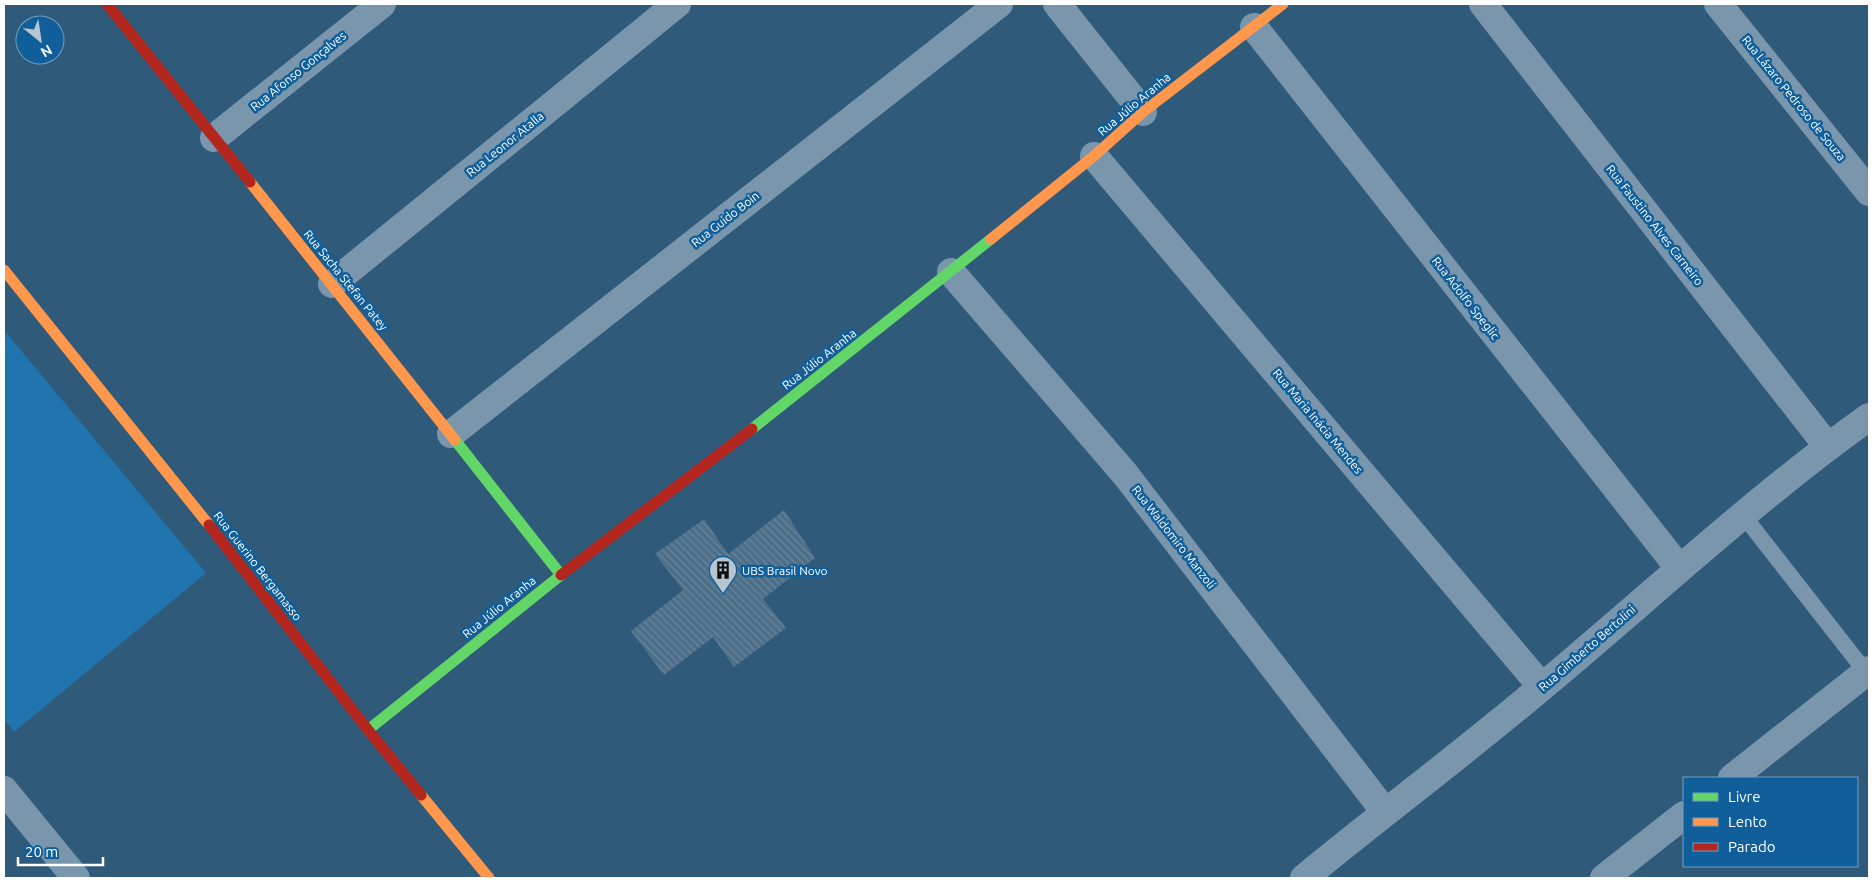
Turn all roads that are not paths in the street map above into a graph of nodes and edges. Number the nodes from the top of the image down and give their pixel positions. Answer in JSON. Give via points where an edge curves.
{"nodes":[{"id":1,"x":107,"y":4,"type":"edge"},
{"id":2,"x":382,"y":4,"type":"edge"},
{"id":3,"x":677,"y":4,"type":"edge"},
{"id":4,"x":999,"y":4,"type":"edge"},
{"id":5,"x":1057,"y":4,"type":"edge"},
{"id":6,"x":1283,"y":4,"type":"edge"},
{"id":7,"x":1482,"y":4,"type":"edge"},
{"id":8,"x":1718,"y":4,"type":"edge"},
{"id":9,"x":1254,"y":27,"type":"junction"},
{"id":10,"x":1143,"y":112,"type":"junction"},
{"id":11,"x":214,"y":138,"type":"junction"},
{"id":12,"x":1094,"y":156,"type":"junction"},
{"id":13,"x":1869,"y":192,"type":"edge"},
{"id":14,"x":4,"y":270,"type":"edge"},
{"id":15,"x":951,"y":272,"type":"junction"},
{"id":16,"x":332,"y":284,"type":"junction"},
{"id":17,"x":1869,"y":417,"type":"edge"},
{"id":18,"x":451,"y":434,"type":"junction"},
{"id":19,"x":1828,"y":447,"type":"junction"},
{"id":20,"x":1743,"y":515,"type":"junction"},
{"id":21,"x":1678,"y":568,"type":"junction"},
{"id":22,"x":561,"y":575,"type":"junction"},
{"id":23,"x":1868,"y":673,"type":"edge"},
{"id":24,"x":1542,"y":686,"type":"junction"},
{"id":25,"x":368,"y":730,"type":"junction"},
{"id":26,"x":1733,"y":777,"type":"edge"},
{"id":27,"x":4,"y":790,"type":"edge"},
{"id":28,"x":1385,"y":812,"type":"junction"},
{"id":29,"x":1683,"y":816,"type":"edge"},
{"id":30,"x":76,"y":878,"type":"edge"},
{"id":31,"x":489,"y":878,"type":"edge"},
{"id":32,"x":1304,"y":878,"type":"edge"},
{"id":33,"x":1604,"y":878,"type":"edge"}],
"edges":[{"from":1,"to":11,"type":"street","name":"Rua Sacha Stefan Patey"},
{"from":2,"to":11,"type":"street","name":"Rua Afonso Gonçalves"},
{"from":3,"to":16,"type":"street","name":"Rua Leonor Atalla"},
{"from":4,"to":18,"type":"street","name":"Rua Guido Boin"},
{"from":5,"to":10,"type":"street"},
{"from":6,"to":9,"type":"street","name":"Rua Júlio Aranha"},
{"from":7,"to":19,"type":"street","name":"Rua Faustino Alves Carneiro"},
{"from":8,"to":13,"type":"street","name":"Rua Lázaro Pedroso de Souza"},
{"from":9,"to":10,"type":"street","name":"Rua Júlio Aranha"},
{"from":9,"to":21,"type":"street","name":"Rua Adolfo Speglic"},
{"from":10,"to":12,"type":"street","name":"Rua Júlio Aranha"},
{"from":11,"to":16,"type":"street","name":"Rua Sacha Stefan Patey"},
{"from":12,"to":15,"type":"street","name":"Rua Júlio Aranha"},
{"from":12,"to":24,"type":"street","name":"Rua Maria Inácia Mendes"},
{"from":14,"to":25,"type":"street","name":"Rua Guerino Bergamasso"},
{"from":15,"to":22,"type":"street","name":"Rua Júlio Aranha","via":[[725,451]]},
{"from":15,"to":28,"type":"street","name":"Rua Waldomiro Manzoli","via":[[1125,474]]},
{"from":16,"to":18,"type":"street","name":"Rua Sacha Stefan Patey"},
{"from":17,"to":19,"type":"street","name":"Rua Gimberto Bertolini"},
{"from":18,"to":22,"type":"street","name":"Rua Sacha Stefan Patey"},
{"from":19,"to":20,"type":"street","name":"Rua Gimberto Bertolini"},
{"from":20,"to":21,"type":"street","name":"Rua Gimberto Bertolini"},
{"from":20,"to":23,"type":"lane"},
{"from":21,"to":24,"type":"street","name":"Rua Gimberto Bertolini"},
{"from":22,"to":25,"type":"street","name":"Rua Júlio Aranha"},
{"from":23,"to":26,"type":"street"},
{"from":24,"to":28,"type":"street","name":"Rua Gimberto Bertolini"},
{"from":25,"to":31,"type":"street","name":"Rua Guerino Bergamasso"},
{"from":27,"to":30,"type":"street"},
{"from":28,"to":32,"type":"street","name":"Rua Gimberto Bertolini"},
{"from":29,"to":33,"type":"street"}]}
